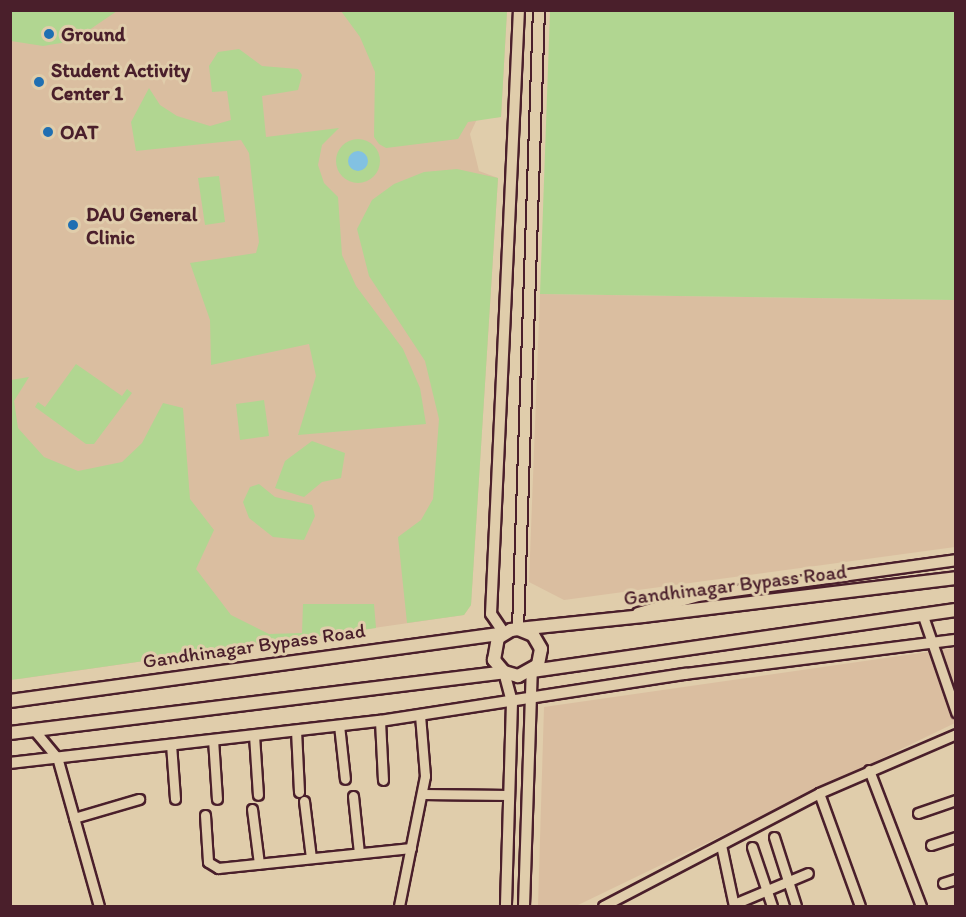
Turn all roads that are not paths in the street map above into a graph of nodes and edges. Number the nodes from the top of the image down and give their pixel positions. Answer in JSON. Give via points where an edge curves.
{"nodes":[{"id":1,"x":519,"y":10,"type":"edge"},
{"id":2,"x":540,"y":10,"type":"edge"},
{"id":3,"x":532,"y":145,"type":"junction"},
{"id":4,"x":514,"y":146,"type":"junction"},
{"id":5,"x":956,"y":560,"type":"edge"},
{"id":6,"x":956,"y":578,"type":"edge"},
{"id":7,"x":956,"y":610,"type":"edge"},
{"id":8,"x":922,"y":616,"type":"junction"},
{"id":9,"x":617,"y":618,"type":"junction"},
{"id":10,"x":518,"y":629,"type":"junction"},
{"id":11,"x":504,"y":633,"type":"junction"},
{"id":12,"x":956,"y":640,"type":"edge"},
{"id":13,"x":933,"y":643,"type":"junction"},
{"id":14,"x":532,"y":671,"type":"junction"},
{"id":15,"x":504,"y":672,"type":"junction"},
{"id":16,"x":531,"y":698,"type":"junction"},
{"id":17,"x":10,"y":701,"type":"edge"},
{"id":18,"x":512,"y":702,"type":"junction"},
{"id":19,"x":956,"y":712,"type":"edge"},
{"id":20,"x":420,"y":715,"type":"junction"},
{"id":21,"x":380,"y":721,"type":"junction"},
{"id":22,"x":339,"y":725,"type":"junction"},
{"id":23,"x":34,"y":730,"type":"junction"},
{"id":24,"x":296,"y":730,"type":"junction"},
{"id":25,"x":10,"y":733,"type":"edge"},
{"id":26,"x":956,"y":734,"type":"edge"},
{"id":27,"x":254,"y":735,"type":"junction"},
{"id":28,"x":213,"y":739,"type":"junction"},
{"id":29,"x":171,"y":744,"type":"junction"},
{"id":30,"x":57,"y":757,"type":"junction"},
{"id":31,"x":10,"y":763,"type":"edge"},
{"id":32,"x":869,"y":770,"type":"junction"},
{"id":33,"x":345,"y":779,"type":"dead end"},
{"id":34,"x":383,"y":780,"type":"dead end"},
{"id":35,"x":299,"y":792,"type":"dead end"},
{"id":36,"x":819,"y":793,"type":"junction"},
{"id":37,"x":422,"y":794,"type":"junction"},
{"id":38,"x":258,"y":795,"type":"dead end"},
{"id":39,"x":509,"y":795,"type":"junction"},
{"id":40,"x":353,"y":796,"type":"dead end"},
{"id":41,"x":139,"y":799,"type":"dead end"},
{"id":42,"x":175,"y":799,"type":"dead end"},
{"id":43,"x":217,"y":799,"type":"dead end"},
{"id":44,"x":956,"y":800,"type":"edge"},
{"id":45,"x":304,"y":801,"type":"dead end"},
{"id":46,"x":252,"y":809,"type":"dead end"},
{"id":47,"x":918,"y":813,"type":"dead end"},
{"id":48,"x":205,"y":815,"type":"dead end"},
{"id":49,"x":74,"y":818,"type":"junction"},
{"id":50,"x":774,"y":837,"type":"dead end"},
{"id":51,"x":956,"y":837,"type":"edge"},
{"id":52,"x":721,"y":845,"type":"junction"},
{"id":53,"x":932,"y":845,"type":"dead end"},
{"id":54,"x":752,"y":847,"type":"dead end"},
{"id":55,"x":411,"y":848,"type":"junction"},
{"id":56,"x":359,"y":854,"type":"junction"},
{"id":57,"x":311,"y":858,"type":"junction"},
{"id":58,"x":259,"y":864,"type":"junction"},
{"id":59,"x":807,"y":873,"type":"dead end"},
{"id":60,"x":956,"y":879,"type":"edge"},
{"id":61,"x":788,"y":880,"type":"junction"},
{"id":62,"x":943,"y":883,"type":"dead end"},
{"id":63,"x":767,"y":889,"type":"junction"},
{"id":64,"x":734,"y":905,"type":"edge"},
{"id":65,"x":99,"y":906,"type":"edge"},
{"id":66,"x":399,"y":906,"type":"edge"},
{"id":67,"x":506,"y":906,"type":"edge"},
{"id":68,"x":524,"y":906,"type":"edge"},
{"id":69,"x":603,"y":906,"type":"edge"},
{"id":70,"x":772,"y":906,"type":"edge"},
{"id":71,"x":796,"y":906,"type":"edge"},
{"id":72,"x":860,"y":906,"type":"edge"},
{"id":73,"x":921,"y":906,"type":"edge"}],
"edges":[{"from":1,"to":4,"type":"street"},
{"from":2,"to":3,"type":"street"},
{"from":3,"to":4,"type":"street"},
{"from":3,"to":10,"type":"street"},
{"from":4,"to":11,"type":"street","via":[[491,614]]},
{"from":5,"to":9,"type":"street","via":[[698,596]]},
{"from":6,"to":9,"type":"main road","name":"Gandhinagar Bypass Road"},
{"from":7,"to":8,"type":"main road"},
{"from":8,"to":13,"type":"street"},
{"from":8,"to":14,"type":"main road"},
{"from":9,"to":10,"type":"main road","name":"Gandhinagar Bypass Road"},
{"from":10,"to":11,"type":"main road"},
{"from":10,"to":14,"type":"main road","via":[[538,641],[541,658]]},
{"from":11,"to":15,"type":"main road","via":[[493,652]]},
{"from":11,"to":17,"type":"main road","name":"Gandhinagar Bypass Road"},
{"from":12,"to":13,"type":"street"},
{"from":13,"to":16,"type":"street"},
{"from":13,"to":19,"type":"street"},
{"from":14,"to":15,"type":"main road","via":[[518,676]]},
{"from":14,"to":16,"type":"street"},
{"from":15,"to":18,"type":"street"},
{"from":15,"to":23,"type":"main road"},
{"from":16,"to":18,"type":"street"},
{"from":16,"to":68,"type":"street"},
{"from":18,"to":20,"type":"street"},
{"from":18,"to":39,"type":"street"},
{"from":20,"to":21,"type":"street"},
{"from":20,"to":37,"type":"street","via":[[426,760]]},
{"from":21,"to":22,"type":"street"},
{"from":21,"to":34,"type":"street"},
{"from":22,"to":24,"type":"street"},
{"from":22,"to":33,"type":"street"},
{"from":23,"to":25,"type":"main road"},
{"from":23,"to":30,"type":"street"},
{"from":24,"to":27,"type":"street"},
{"from":24,"to":35,"type":"street"},
{"from":26,"to":32,"type":"street"},
{"from":27,"to":28,"type":"street"},
{"from":27,"to":38,"type":"street"},
{"from":28,"to":29,"type":"street"},
{"from":28,"to":43,"type":"street"},
{"from":29,"to":30,"type":"street"},
{"from":29,"to":42,"type":"street"},
{"from":30,"to":31,"type":"street"},
{"from":30,"to":49,"type":"street"},
{"from":32,"to":36,"type":"street"},
{"from":32,"to":73,"type":"street"},
{"from":36,"to":52,"type":"street"},
{"from":36,"to":72,"type":"street"},
{"from":37,"to":39,"type":"street"},
{"from":37,"to":55,"type":"street"},
{"from":39,"to":67,"type":"street"},
{"from":40,"to":56,"type":"street"},
{"from":41,"to":49,"type":"street"},
{"from":44,"to":47,"type":"street"},
{"from":45,"to":57,"type":"street"},
{"from":46,"to":58,"type":"street"},
{"from":48,"to":58,"type":"street","via":[[211,867]]},
{"from":49,"to":65,"type":"street"},
{"from":50,"to":61,"type":"street"},
{"from":51,"to":53,"type":"street"},
{"from":52,"to":64,"type":"street"},
{"from":52,"to":69,"type":"street"},
{"from":54,"to":63,"type":"street"},
{"from":55,"to":56,"type":"street"},
{"from":55,"to":66,"type":"street"},
{"from":56,"to":57,"type":"street"},
{"from":57,"to":58,"type":"street"},
{"from":59,"to":61,"type":"street"},
{"from":60,"to":62,"type":"street"},
{"from":61,"to":63,"type":"street"},
{"from":61,"to":71,"type":"street"},
{"from":63,"to":64,"type":"street"},
{"from":63,"to":70,"type":"street"}]}
